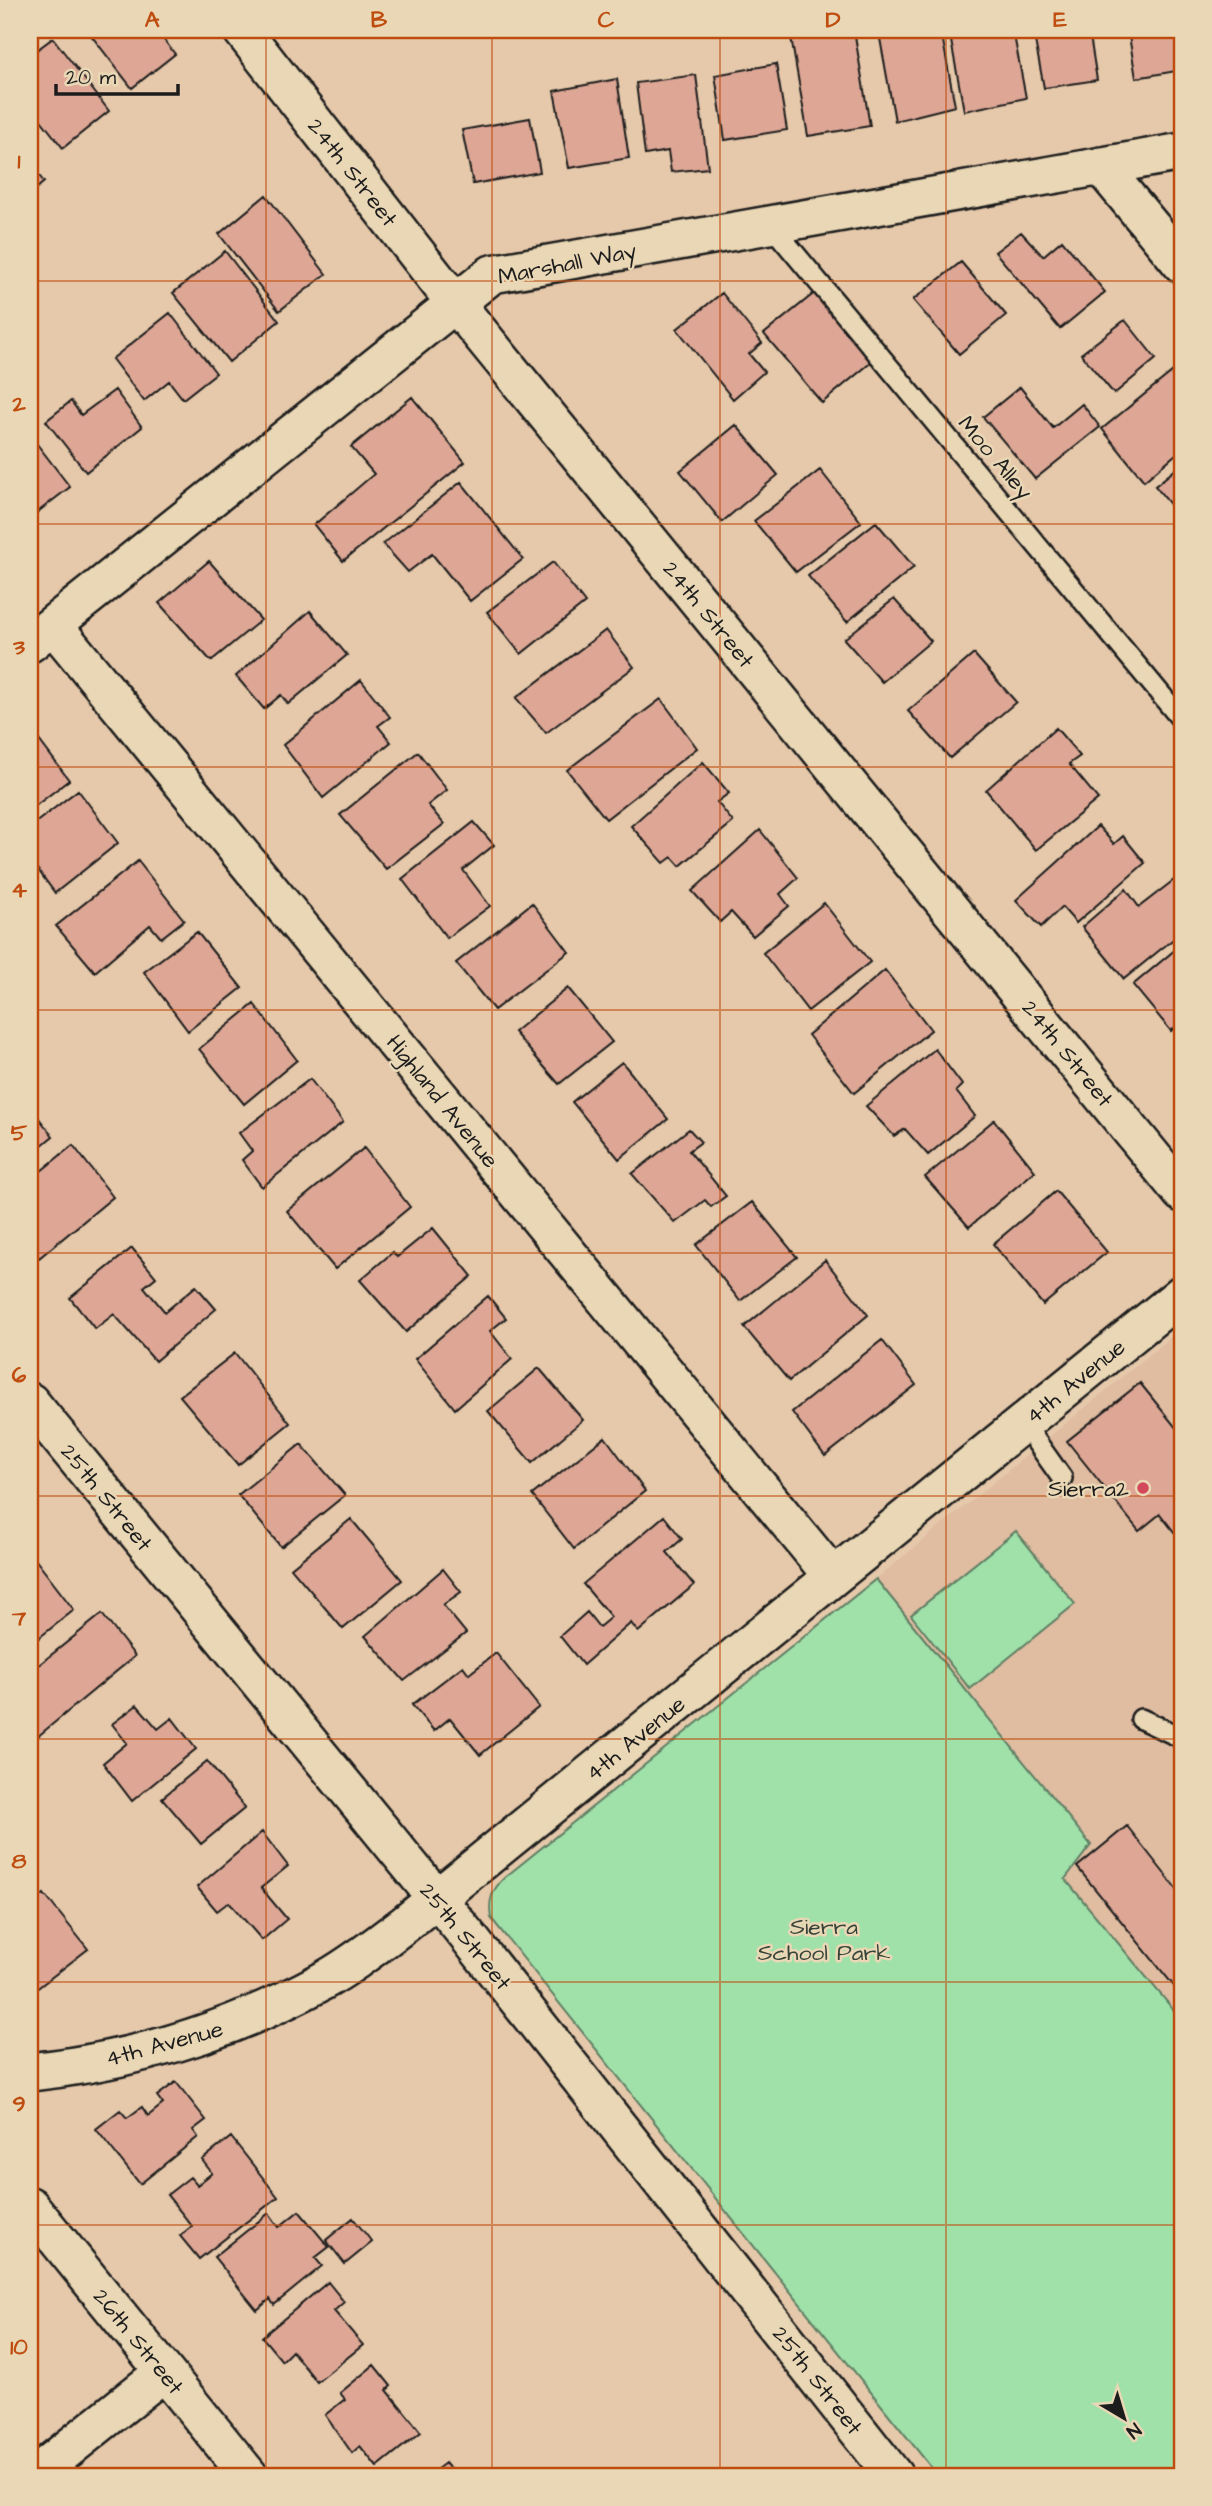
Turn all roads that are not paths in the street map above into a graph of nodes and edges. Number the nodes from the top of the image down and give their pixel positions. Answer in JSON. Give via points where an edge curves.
{"nodes":[{"id":1,"x":242,"y":30,"type":"edge"},
{"id":2,"x":1182,"y":152,"type":"edge"},
{"id":3,"x":1101,"y":166,"type":"junction"},
{"id":4,"x":771,"y":225,"type":"junction"},
{"id":5,"x":1182,"y":264,"type":"edge"},
{"id":6,"x":456,"y":304,"type":"junction"},
{"id":7,"x":42,"y":634,"type":"edge"},
{"id":8,"x":1182,"y":720,"type":"edge"},
{"id":9,"x":1182,"y":1193,"type":"edge"},
{"id":10,"x":1182,"y":1294,"type":"edge"},
{"id":11,"x":30,"y":1402,"type":"edge"},
{"id":12,"x":1023,"y":1423,"type":"junction"},
{"id":13,"x":1062,"y":1478,"type":"dead end"},
{"id":14,"x":833,"y":1577,"type":"junction"},
{"id":15,"x":1141,"y":1719,"type":"dead end"},
{"id":16,"x":1182,"y":1738,"type":"edge"},
{"id":17,"x":436,"y":1899,"type":"junction"},
{"id":18,"x":30,"y":2072,"type":"edge"},
{"id":19,"x":30,"y":2206,"type":"edge"},
{"id":20,"x":164,"y":2372,"type":"junction"},
{"id":21,"x":34,"y":2476,"type":"edge"},
{"id":22,"x":249,"y":2476,"type":"edge"},
{"id":23,"x":894,"y":2476,"type":"edge"}],
"edges":[{"from":1,"to":6,"type":"street","name":"24th Street"},
{"from":2,"to":3,"type":"street","name":"Marshall Way"},
{"from":3,"to":4,"type":"street","name":"Marshall Way"},
{"from":3,"to":5,"type":"street"},
{"from":4,"to":6,"type":"street","name":"Marshall Way","via":[[492,274]]},
{"from":4,"to":8,"type":"lane","name":"Moo Alley"},
{"from":6,"to":7,"type":"street","name":"Marshall Way"},
{"from":6,"to":9,"type":"street","name":"24th Street"},
{"from":7,"to":14,"type":"street","name":"Highland Avenue"},
{"from":10,"to":12,"type":"street","name":"4th Avenue"},
{"from":11,"to":17,"type":"street","name":"25th Street"},
{"from":12,"to":13,"type":"lane"},
{"from":12,"to":14,"type":"street","name":"4th Avenue"},
{"from":14,"to":17,"type":"street","name":"4th Avenue"},
{"from":15,"to":16,"type":"lane"},
{"from":17,"to":18,"type":"street","name":"4th Avenue","via":[[323,1981],[233,2024],[146,2053]]},
{"from":17,"to":23,"type":"street","name":"25th Street"},
{"from":19,"to":20,"type":"street","name":"26th Street"},
{"from":20,"to":21,"type":"street"},
{"from":20,"to":22,"type":"street","name":"26th Street"}]}
